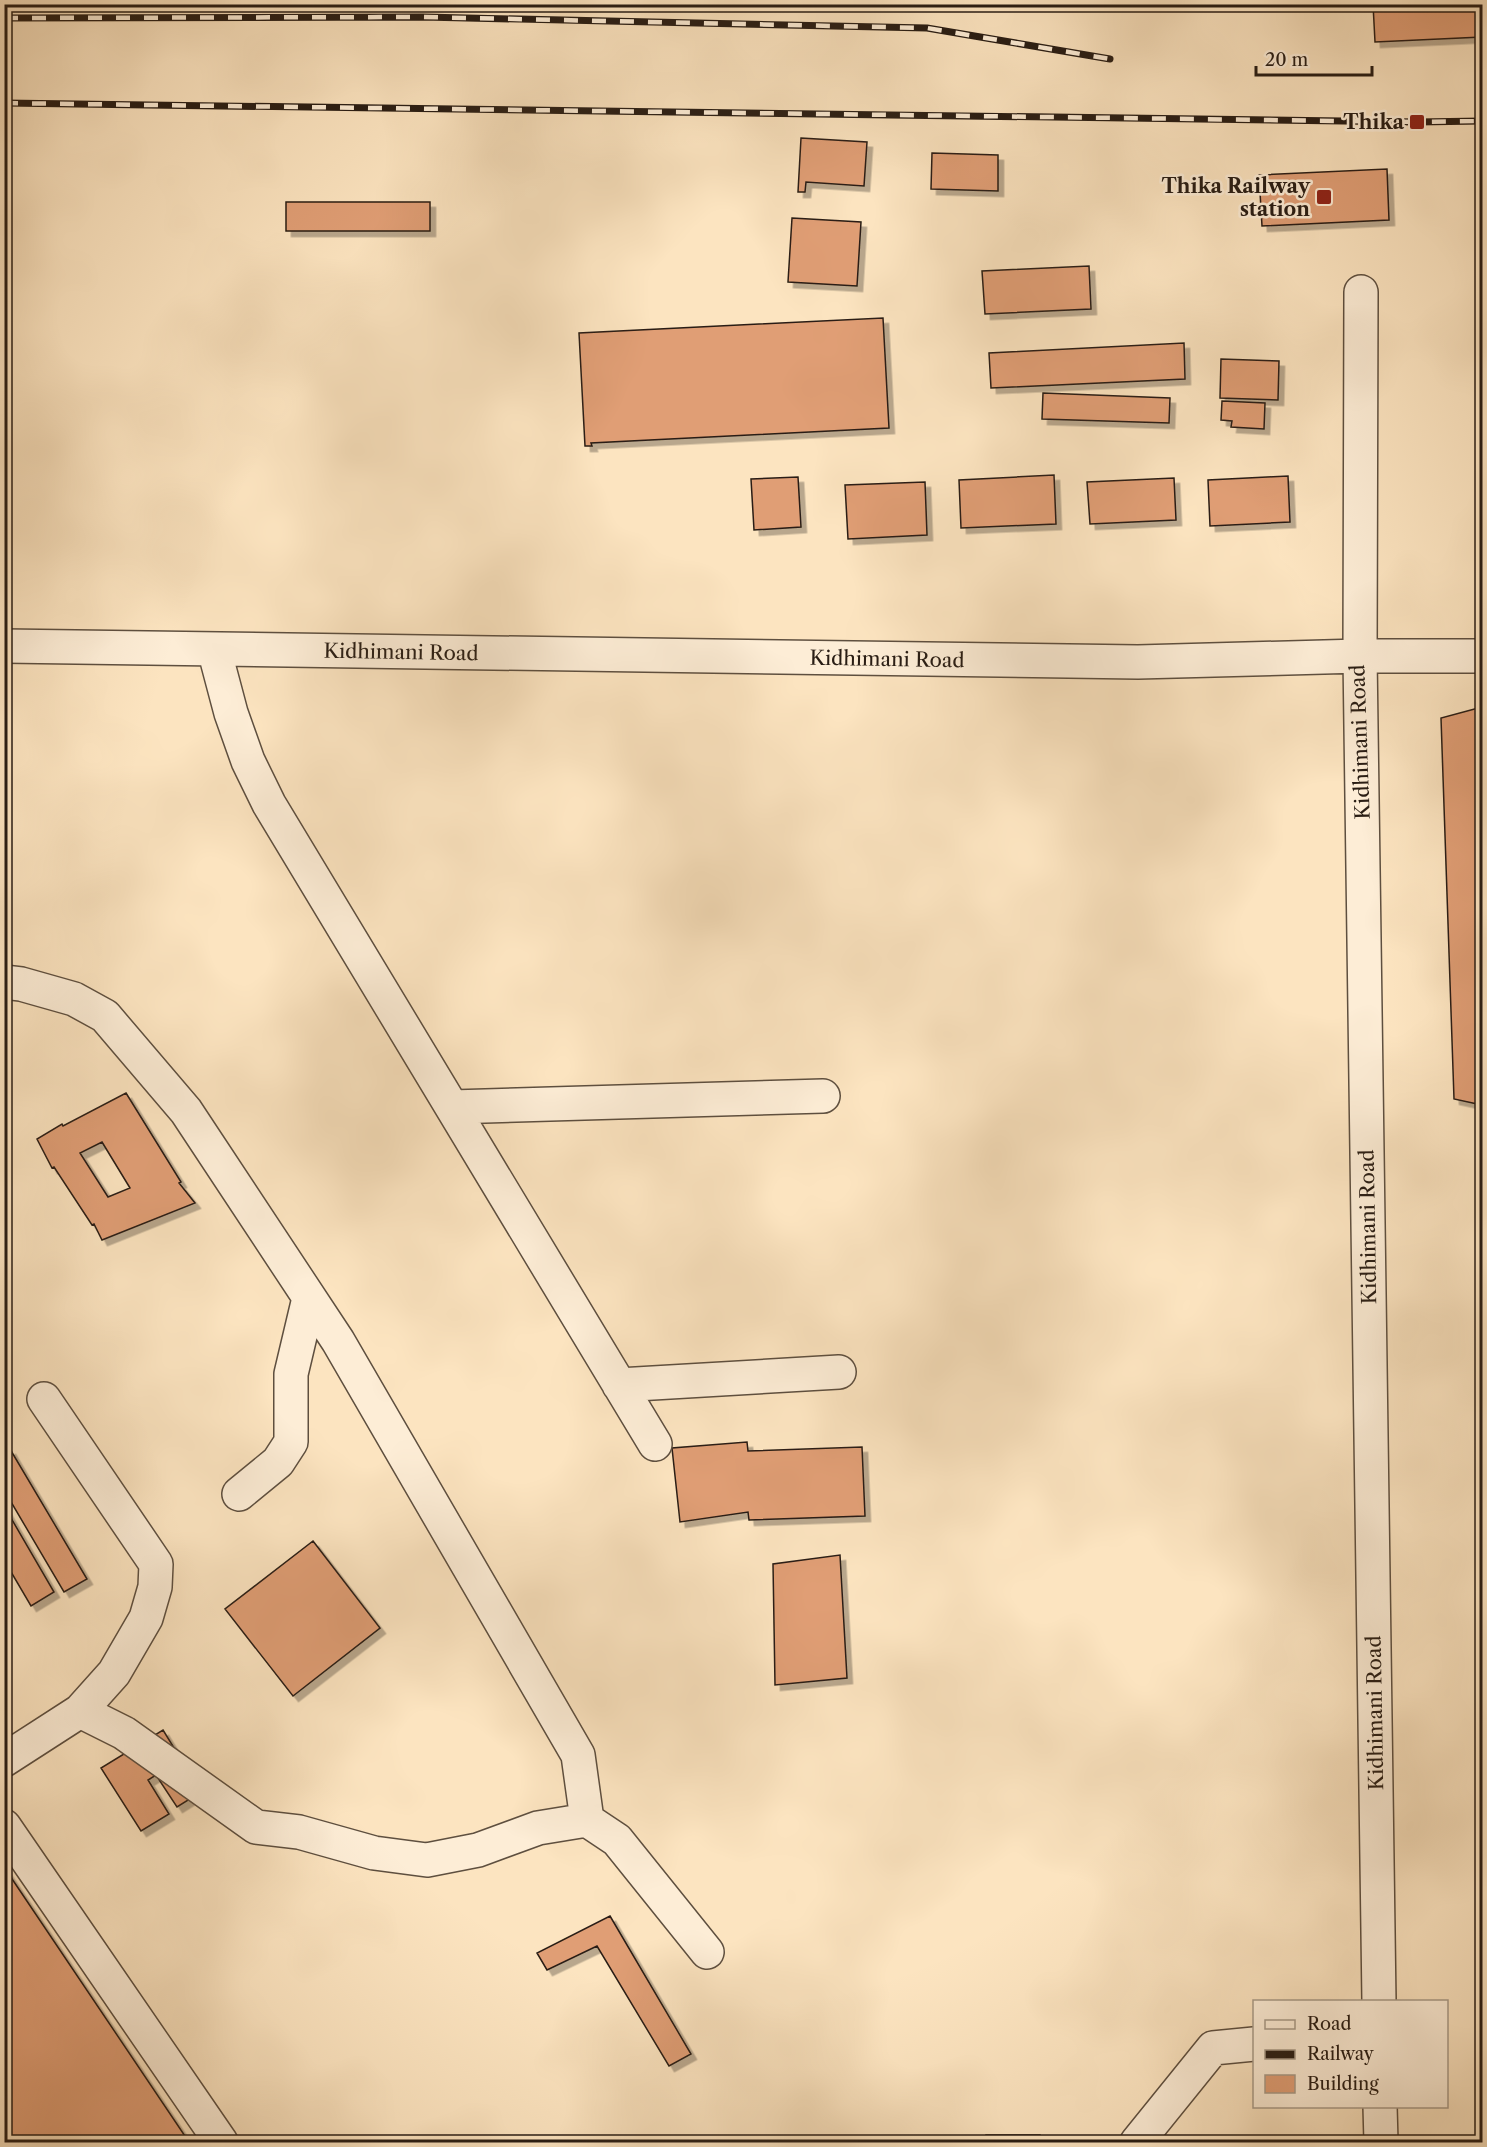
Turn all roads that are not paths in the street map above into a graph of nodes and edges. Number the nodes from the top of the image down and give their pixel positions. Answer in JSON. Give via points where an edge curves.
{"nodes":[{"id":1,"x":1361,"y":292,"type":"dead end"},
{"id":2,"x":4,"y":646,"type":"edge"},
{"id":3,"x":214,"y":649,"type":"junction"},
{"id":4,"x":1360,"y":656,"type":"junction"},
{"id":5,"x":1482,"y":656,"type":"edge"},
{"id":6,"x":4,"y":982,"type":"edge"},
{"id":7,"x":823,"y":1096,"type":"dead end"},
{"id":8,"x":452,"y":1107,"type":"junction"},
{"id":9,"x":309,"y":1298,"type":"junction"},
{"id":10,"x":839,"y":1372,"type":"dead end"},
{"id":11,"x":619,"y":1384,"type":"junction"},
{"id":12,"x":44,"y":1399,"type":"dead end"},
{"id":13,"x":655,"y":1444,"type":"dead end"},
{"id":14,"x":239,"y":1494,"type":"dead end"},
{"id":15,"x":80,"y":1710,"type":"junction"},
{"id":16,"x":4,"y":1760,"type":"edge"},
{"id":17,"x":586,"y":1820,"type":"junction"},
{"id":18,"x":4,"y":1826,"type":"edge"},
{"id":19,"x":707,"y":1952,"type":"dead end"},
{"id":20,"x":1379,"y":2000,"type":"edge"},
{"id":21,"x":1253,"y":2044,"type":"edge"},
{"id":22,"x":1380,"y":2108,"type":"edge"},
{"id":23,"x":221,"y":2142,"type":"edge"},
{"id":24,"x":1137,"y":2142,"type":"edge"},
{"id":25,"x":1381,"y":2142,"type":"edge"}],
"edges":[{"from":1,"to":4,"type":"street"},
{"from":2,"to":3,"type":"street","name":"Kidhimani Road"},
{"from":3,"to":4,"type":"street","name":"Kidhimani Road","via":[[1138,662]]},
{"from":3,"to":8,"type":"street","via":[[244,751],[269,804]]},
{"from":4,"to":5,"type":"street"},
{"from":4,"to":20,"type":"street","name":"Kidhimani Road"},
{"from":6,"to":9,"type":"street","via":[[74,999],[105,1016],[186,1111]]},
{"from":7,"to":8,"type":"street"},
{"from":8,"to":11,"type":"street"},
{"from":9,"to":14,"type":"street","via":[[291,1374],[291,1442],[278,1462]]},
{"from":9,"to":17,"type":"street","via":[[338,1341],[578,1755]]},
{"from":10,"to":11,"type":"street"},
{"from":11,"to":13,"type":"street"},
{"from":12,"to":15,"type":"street","via":[[156,1564],[155,1587],[146,1618],[114,1672]]},
{"from":15,"to":16,"type":"street"},
{"from":15,"to":17,"type":"street","via":[[124,1733],[256,1827],[299,1832],[374,1853],[427,1860],[478,1850],[538,1828]]},
{"from":17,"to":19,"type":"street","via":[[617,1840]]},
{"from":18,"to":23,"type":"street"},
{"from":21,"to":24,"type":"street","via":[[1213,2048]]},
{"from":22,"to":25,"type":"street"}]}
